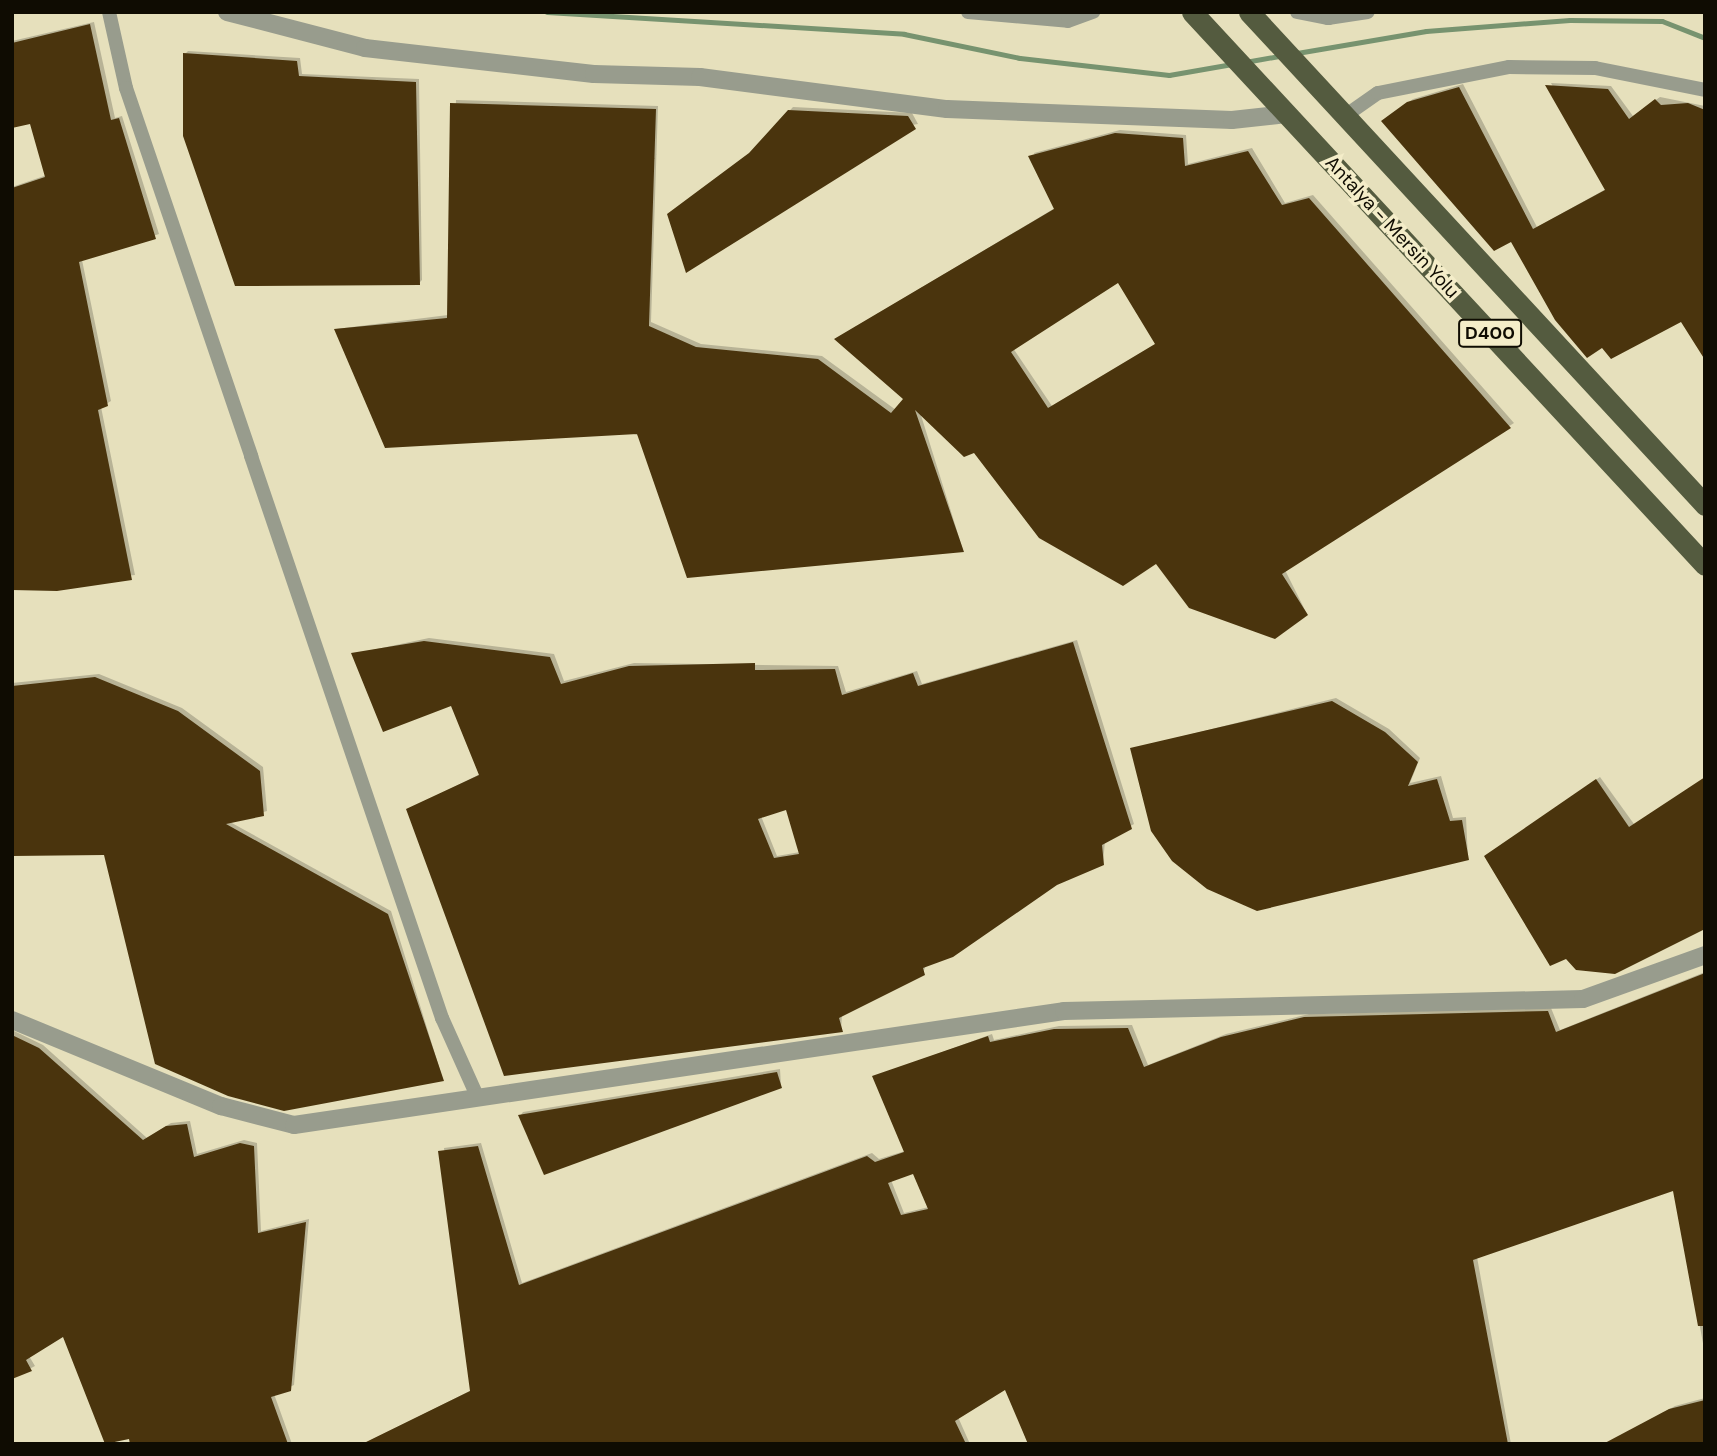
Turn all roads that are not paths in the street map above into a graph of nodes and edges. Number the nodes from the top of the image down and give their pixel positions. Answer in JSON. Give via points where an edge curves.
{"nodes":[{"id":1,"x":109,"y":12,"type":"edge"},
{"id":2,"x":227,"y":12,"type":"edge"},
{"id":3,"x":968,"y":12,"type":"edge"},
{"id":4,"x":1093,"y":12,"type":"edge"},
{"id":5,"x":1250,"y":12,"type":"edge"},
{"id":6,"x":1297,"y":12,"type":"edge"},
{"id":7,"x":1368,"y":12,"type":"edge"},
{"id":8,"x":1195,"y":16,"type":"edge"},
{"id":9,"x":1705,"y":90,"type":"edge"},
{"id":10,"x":1282,"y":108,"type":"junction"},
{"id":11,"x":1345,"y":116,"type":"junction"},
{"id":12,"x":1705,"y":505,"type":"edge"},
{"id":13,"x":1705,"y":565,"type":"edge"},
{"id":14,"x":1705,"y":955,"type":"edge"},
{"id":15,"x":12,"y":1020,"type":"edge"},
{"id":16,"x":477,"y":1096,"type":"junction"}],
"edges":[{"from":1,"to":16,"type":"street","via":[[126,88],[442,1018]]},
{"from":2,"to":10,"type":"street","via":[[365,48],[594,74],[700,77],[947,109],[1232,120]]},
{"from":3,"to":4,"type":"street","via":[[1068,21]]},
{"from":5,"to":11,"type":"highway","number":"D400"},
{"from":6,"to":7,"type":"street","via":[[1328,18]]},
{"from":8,"to":10,"type":"highway","name":"Antalya - Mersin Yolu","number":"D400"},
{"from":9,"to":11,"type":"street","via":[[1594,68],[1508,67],[1378,93]]},
{"from":10,"to":13,"type":"highway","name":"Antalya - Mersin Yolu","number":"D400"},
{"from":11,"to":12,"type":"highway","number":"D400"},
{"from":14,"to":16,"type":"street","via":[[1583,999],[1064,1011]]},
{"from":15,"to":16,"type":"street","via":[[221,1106],[294,1125]]}]}
